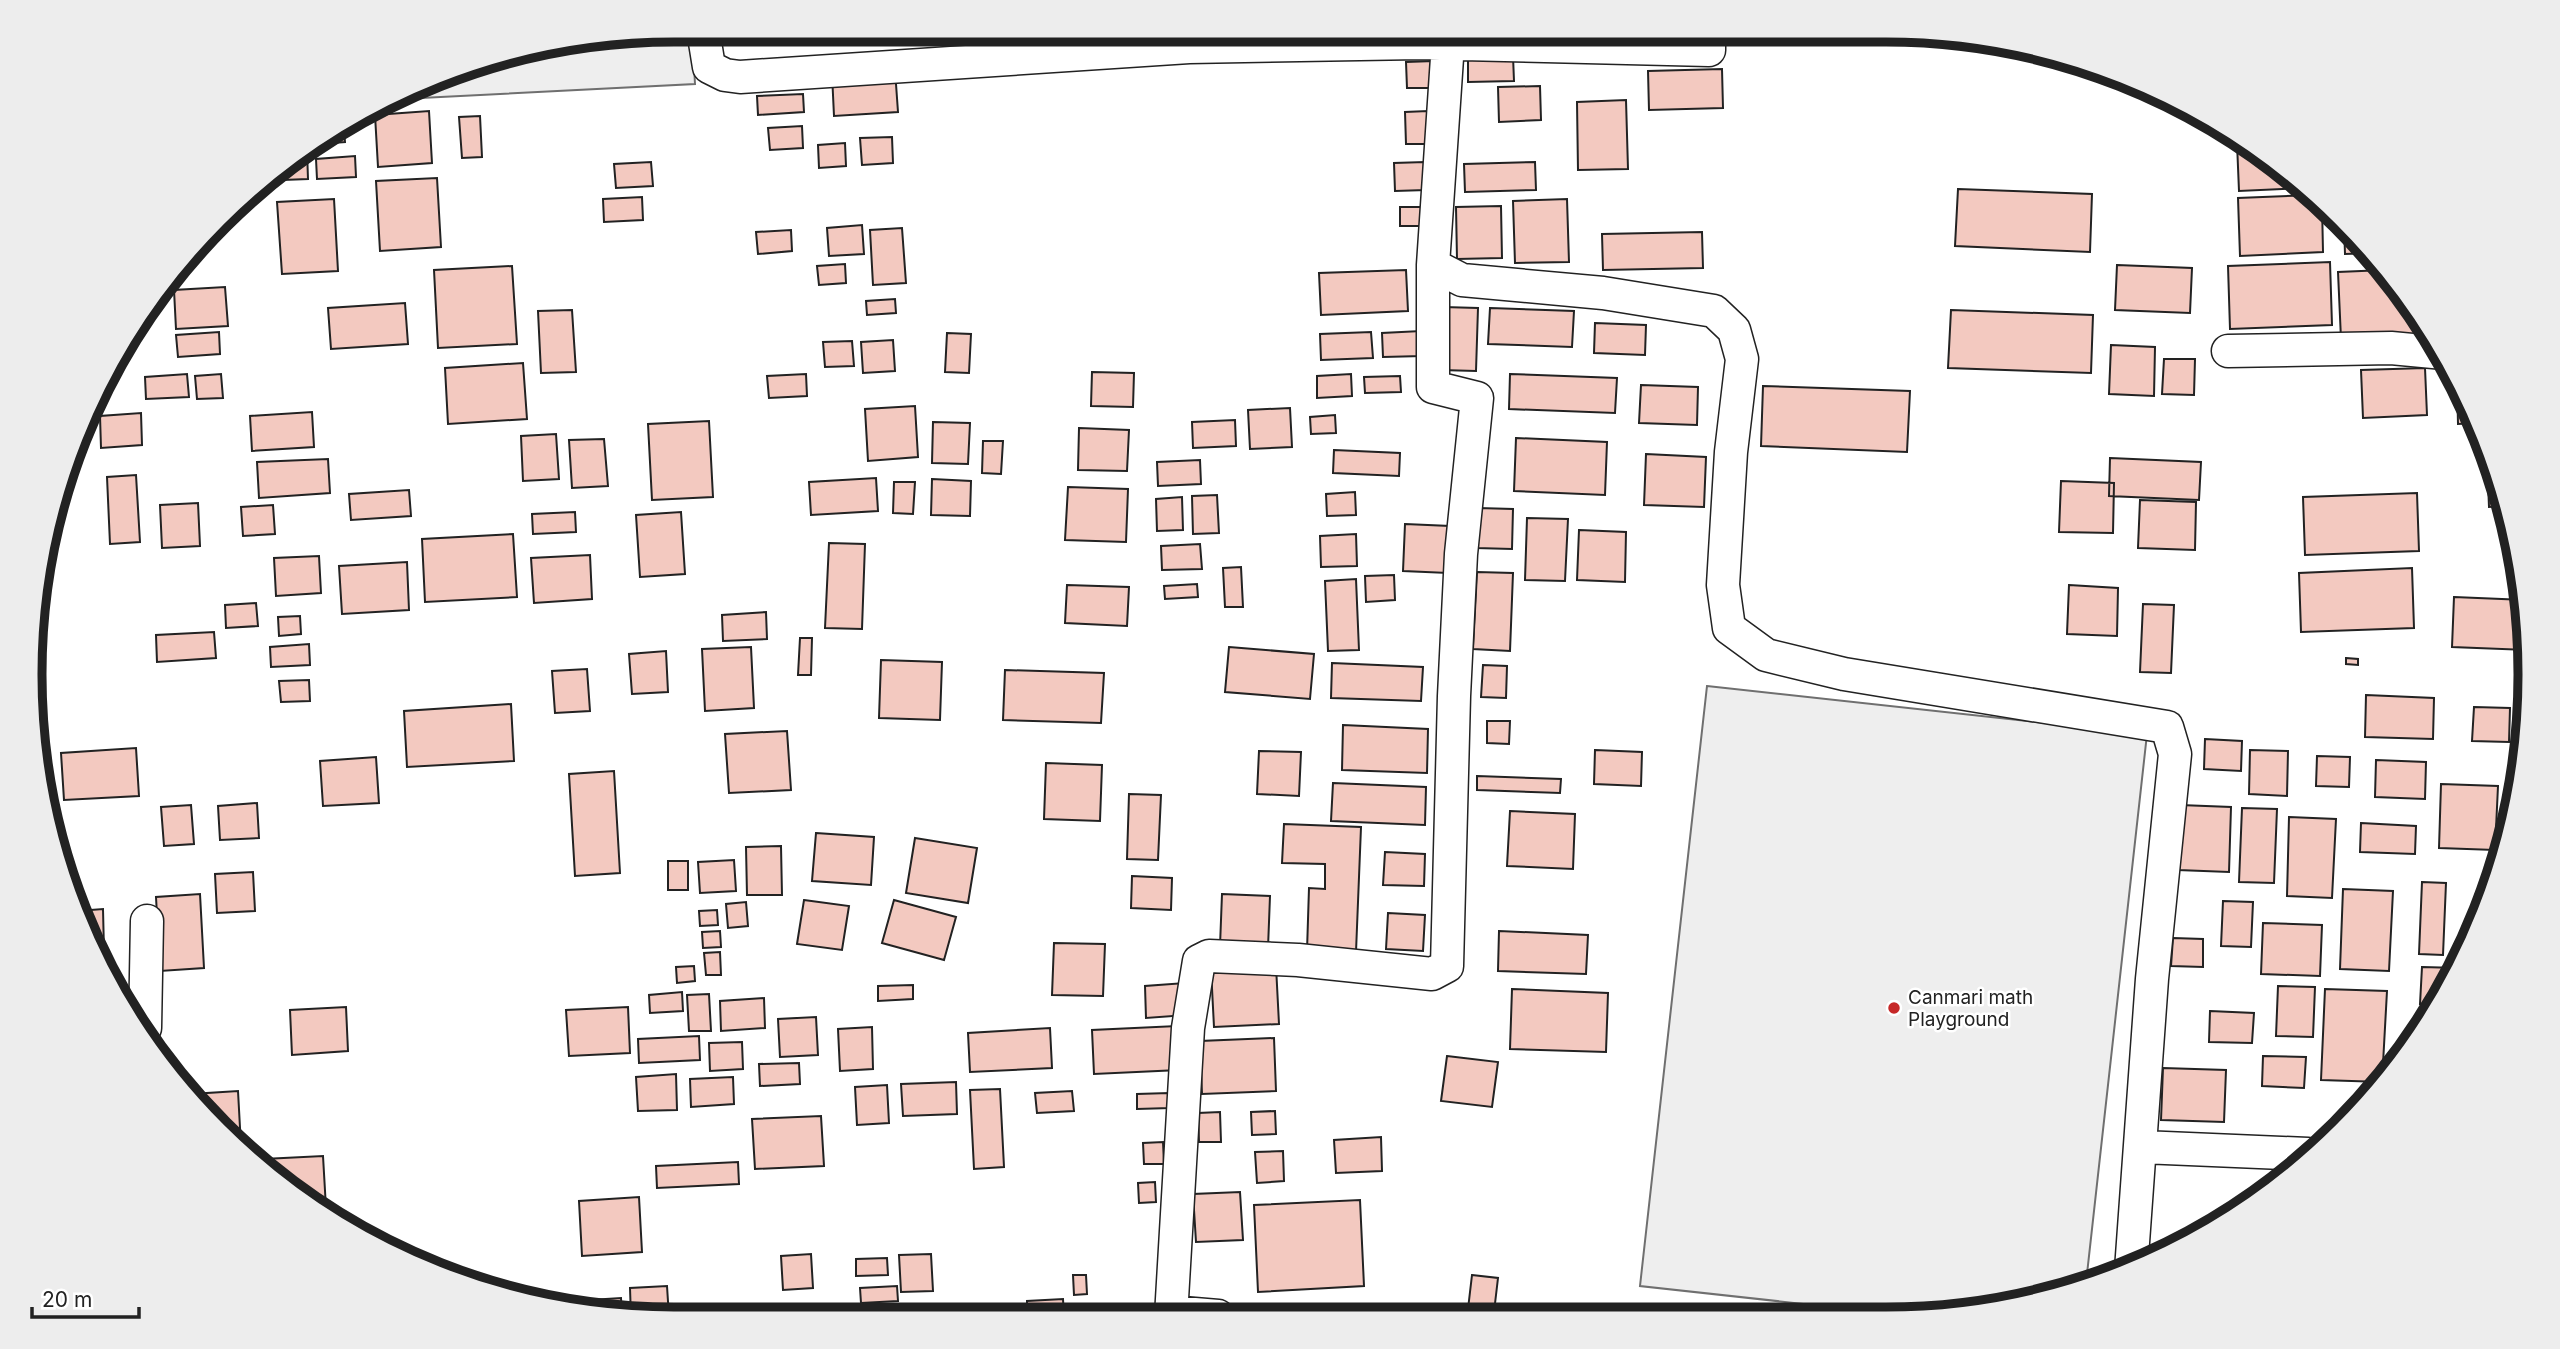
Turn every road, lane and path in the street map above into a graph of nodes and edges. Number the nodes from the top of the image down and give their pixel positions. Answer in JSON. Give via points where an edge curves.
{"nodes":[{"id":1,"x":705,"y":42,"type":"edge"},
{"id":2,"x":1266,"y":42,"type":"edge"},
{"id":3,"x":1430,"y":42,"type":"edge"},
{"id":4,"x":1709,"y":42,"type":"edge"},
{"id":5,"x":1448,"y":43,"type":"junction"},
{"id":6,"x":1433,"y":265,"type":"junction"},
{"id":7,"x":2228,"y":351,"type":"dead end"},
{"id":8,"x":2429,"y":352,"type":"edge"},
{"id":9,"x":147,"y":921,"type":"dead end"},
{"id":10,"x":145,"y":1020,"type":"edge"},
{"id":11,"x":2142,"y":1147,"type":"junction"},
{"id":12,"x":2299,"y":1154,"type":"edge"},
{"id":13,"x":2132,"y":1257,"type":"edge"},
{"id":14,"x":1171,"y":1307,"type":"edge"}],
"edges":[{"from":1,"to":2,"type":"street","via":[[709,67],[740,77]]},
{"from":3,"to":5,"type":"street"},
{"from":4,"to":5,"type":"street","via":[[1709,50]]},
{"from":5,"to":6,"type":"street"},
{"from":6,"to":11,"type":"street","via":[[1462,280],[1603,293],[1714,311],[1734,330],[1742,359],[1723,585],[1729,628],[1766,655],[1844,674],[2167,727],[2175,754],[2152,979]]},
{"from":6,"to":14,"type":"street","via":[[1433,387],[1477,398],[1460,567],[1447,966],[1432,974],[1286,960],[1209,956],[1199,961],[1188,1028]]},
{"from":7,"to":8,"type":"street"},
{"from":9,"to":10,"type":"street"},
{"from":11,"to":12,"type":"street"},
{"from":11,"to":13,"type":"street"}]}
